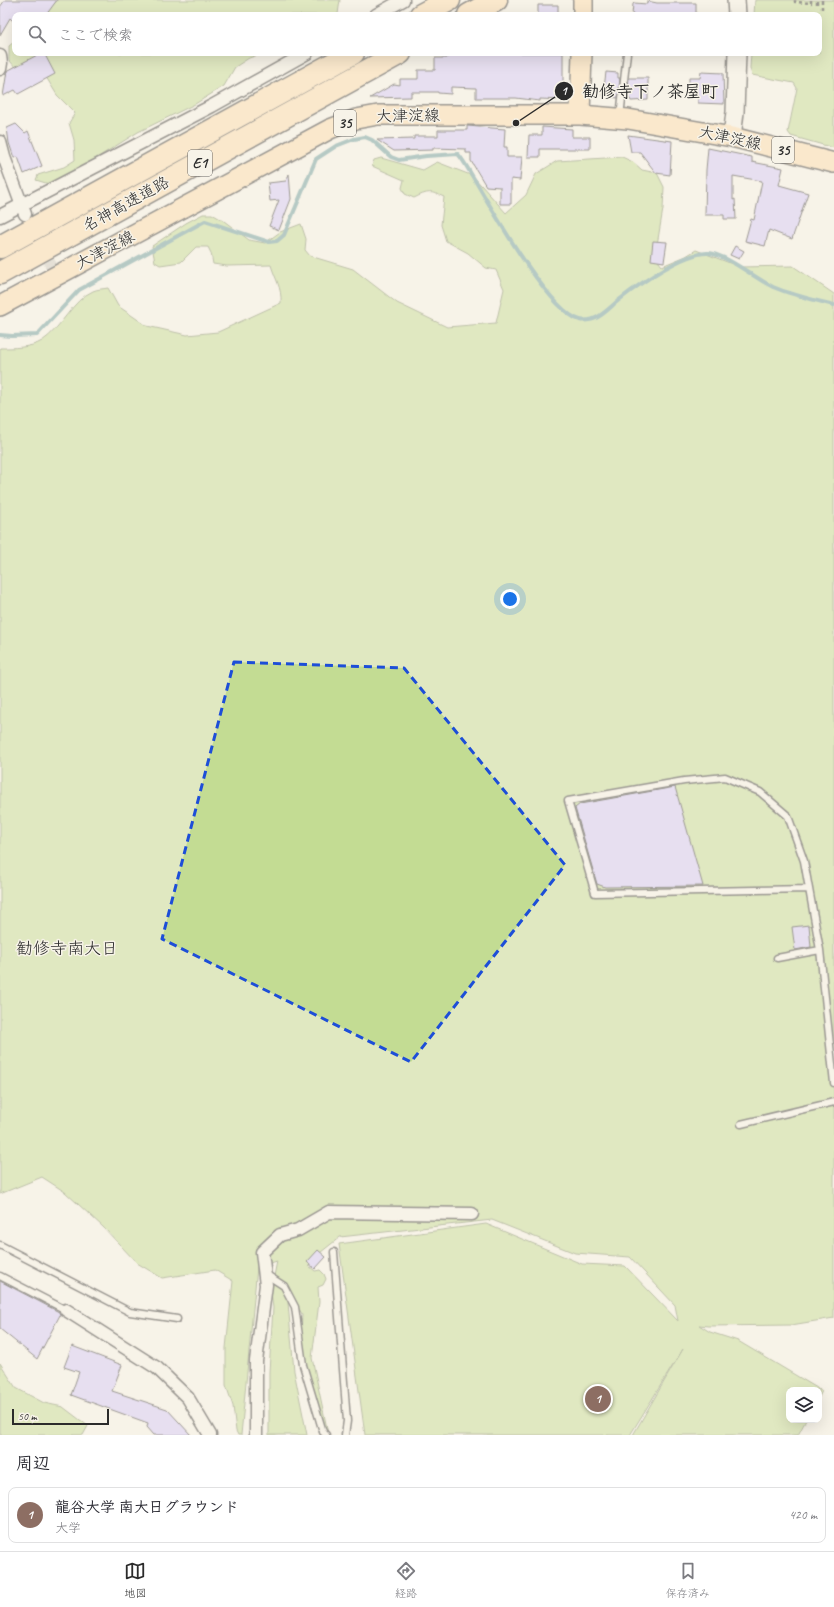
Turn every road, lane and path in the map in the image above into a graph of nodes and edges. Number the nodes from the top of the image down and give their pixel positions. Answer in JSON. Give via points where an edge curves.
{"nodes":[{"id":1,"x":403,"y":0,"type":"edge"},
{"id":2,"x":449,"y":0,"type":"edge"},
{"id":3,"x":496,"y":0,"type":"edge"},
{"id":4,"x":583,"y":0,"type":"edge"},
{"id":5,"x":736,"y":0,"type":"edge"},
{"id":6,"x":795,"y":0,"type":"edge"},
{"id":7,"x":811,"y":0,"type":"edge"},
{"id":8,"x":822,"y":0,"type":"edge"},
{"id":9,"x":817,"y":1,"type":"edge"},
{"id":10,"x":817,"y":8,"type":"dead end"},
{"id":11,"x":822,"y":9,"type":"dead end"},
{"id":12,"x":381,"y":12,"type":"edge"},
{"id":13,"x":427,"y":12,"type":"edge"},
{"id":14,"x":474,"y":12,"type":"edge"},
{"id":15,"x":583,"y":12,"type":"edge"},
{"id":16,"x":737,"y":12,"type":"edge"},
{"id":17,"x":0,"y":56,"type":"edge"},
{"id":18,"x":303,"y":56,"type":"edge"},
{"id":19,"x":347,"y":56,"type":"edge"},
{"id":20,"x":395,"y":56,"type":"edge"},
{"id":21,"x":582,"y":56,"type":"edge"},
{"id":22,"x":627,"y":56,"type":"edge"},
{"id":23,"x":737,"y":56,"type":"edge"},
{"id":24,"x":0,"y":69,"type":"edge"},
{"id":25,"x":580,"y":115,"type":"junction"},
{"id":26,"x":620,"y":118,"type":"junction"},
{"id":27,"x":732,"y":137,"type":"junction"},
{"id":28,"x":0,"y":142,"type":"edge"},
{"id":29,"x":834,"y":163,"type":"edge"},
{"id":30,"x":22,"y":210,"type":"junction"},
{"id":31,"x":0,"y":216,"type":"edge"},
{"id":32,"x":0,"y":247,"type":"edge"},
{"id":33,"x":0,"y":274,"type":"edge"},
{"id":34,"x":0,"y":306,"type":"edge"},
{"id":35,"x":809,"y":889,"type":"junction"},
{"id":36,"x":820,"y":950,"type":"junction"},
{"id":37,"x":777,"y":958,"type":"dead end"},
{"id":38,"x":834,"y":1083,"type":"edge"},
{"id":39,"x":834,"y":1102,"type":"edge"},
{"id":40,"x":741,"y":1124,"type":"dead end"},
{"id":41,"x":472,"y":1214,"type":"dead end"},
{"id":42,"x":0,"y":1245,"type":"edge"},
{"id":43,"x":334,"y":1252,"type":"dead end"},
{"id":44,"x":264,"y":1273,"type":"junction"},
{"id":45,"x":0,"y":1276,"type":"edge"},
{"id":46,"x":66,"y":1310,"type":"joint"},
{"id":47,"x":177,"y":1319,"type":"dead end"},
{"id":48,"x":210,"y":1435,"type":"edge"},
{"id":49,"x":256,"y":1435,"type":"edge"},
{"id":50,"x":326,"y":1435,"type":"edge"},
{"id":51,"x":345,"y":1435,"type":"edge"}],
"edges":[{"from":1,"to":12,"type":"street"},
{"from":2,"to":13,"type":"highway"},
{"from":3,"to":14,"type":"highway"},
{"from":4,"to":15,"type":"main road"},
{"from":5,"to":16,"type":"street"},
{"from":6,"to":7,"type":"path","via":[[811,3]]},
{"from":8,"to":11,"type":"path"},
{"from":9,"to":10,"type":"path"},
{"from":17,"to":24,"type":"street"},
{"from":18,"to":30,"type":"street"},
{"from":19,"to":32,"type":"highway","name":"名神高速道路","number":"E1"},
{"from":20,"to":33,"type":"highway","name":"名神高速道路","number":"E1"},
{"from":21,"to":25,"type":"main road"},
{"from":22,"to":26,"type":"lane"},
{"from":23,"to":27,"type":"street"},
{"from":25,"to":26,"type":"main road","name":"大津淀線","number":"35"},
{"from":25,"to":34,"type":"main road","name":"大津淀線","number":"35","via":[[378,115],[356,119],[330,128],[54,272]]},
{"from":26,"to":27,"type":"main road","name":"大津淀線","number":"35"},
{"from":27,"to":29,"type":"main road","name":"大津淀線","number":"35"},
{"from":28,"to":30,"type":"street"},
{"from":30,"to":31,"type":"street"},
{"from":35,"to":35,"type":"lane","via":[[804,861],[788,816],[760,792],[725,777],[684,781],[568,801],[595,893]]},
{"from":35,"to":36,"type":"lane"},
{"from":36,"to":37,"type":"lane"},
{"from":36,"to":38,"type":"lane"},
{"from":39,"to":40,"type":"lane"},
{"from":41,"to":44,"type":"street","via":[[329,1212],[298,1230],[280,1235],[262,1252]]},
{"from":42,"to":47,"type":"lane","via":[[130,1312]]},
{"from":43,"to":51,"type":"lane","via":[[347,1421]]},
{"from":44,"to":49,"type":"street","via":[[266,1285],[256,1361]]},
{"from":44,"to":50,"type":"lane","via":[[284,1286],[295,1307],[303,1365]]},
{"from":45,"to":46,"type":"lane"},
{"from":46,"to":48,"type":"street","via":[[156,1368],[188,1398]]}]}
